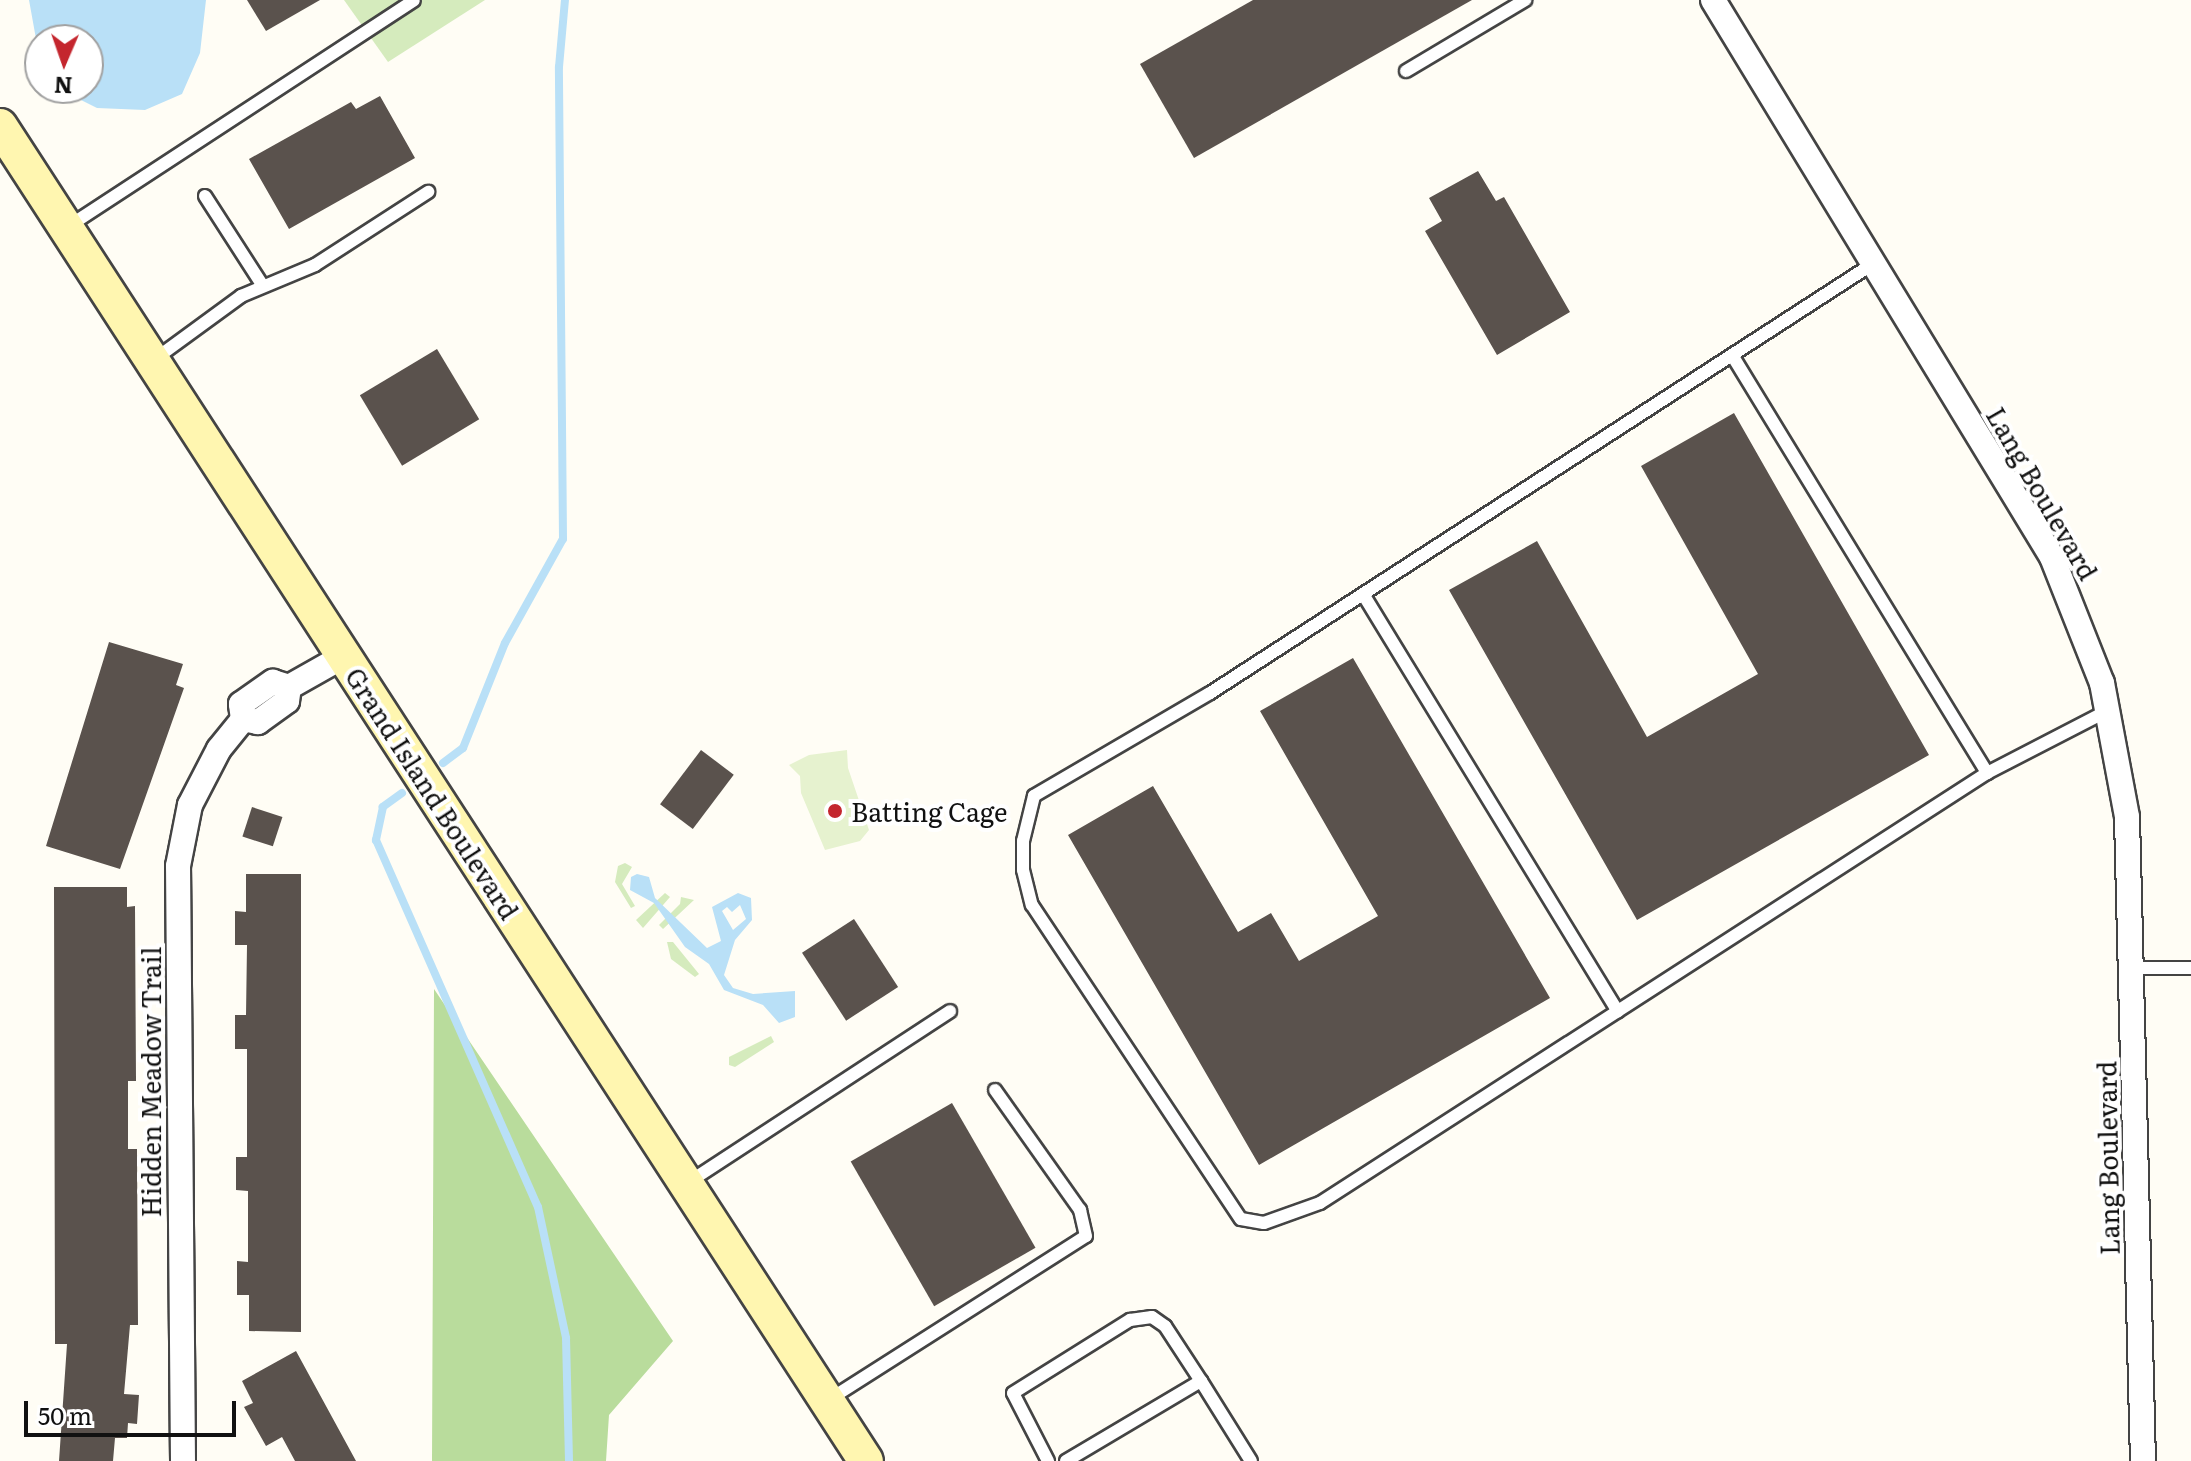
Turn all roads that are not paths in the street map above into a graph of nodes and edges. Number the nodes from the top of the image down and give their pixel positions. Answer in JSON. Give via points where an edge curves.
{"nodes":[{"id":1,"x":414,"y":0,"type":"edge"},
{"id":2,"x":1525,"y":0,"type":"edge"},
{"id":3,"x":1713,"y":0,"type":"edge"},
{"id":4,"x":1406,"y":71,"type":"dead end"},
{"id":5,"x":0,"y":126,"type":"edge"},
{"id":6,"x":428,"y":192,"type":"dead end"},
{"id":7,"x":205,"y":196,"type":"dead end"},
{"id":8,"x":66,"y":228,"type":"junction"},
{"id":9,"x":1874,"y":263,"type":"junction"},
{"id":10,"x":263,"y":286,"type":"junction"},
{"id":11,"x":1732,"y":355,"type":"junction"},
{"id":12,"x":152,"y":361,"type":"junction"},
{"id":13,"x":1363,"y":594,"type":"junction"},
{"id":14,"x":344,"y":656,"type":"junction"},
{"id":15,"x":2109,"y":710,"type":"junction"},
{"id":16,"x":1987,"y":773,"type":"junction"},
{"id":17,"x":2130,"y":968,"type":"junction"},
{"id":18,"x":2191,"y":968,"type":"edge"},
{"id":19,"x":950,"y":1011,"type":"dead end"},
{"id":20,"x":1618,"y":1011,"type":"junction"},
{"id":21,"x":995,"y":1090,"type":"dead end"},
{"id":22,"x":686,"y":1184,"type":"junction"},
{"id":23,"x":1201,"y":1381,"type":"junction"},
{"id":24,"x":827,"y":1401,"type":"junction"},
{"id":25,"x":183,"y":1461,"type":"edge"},
{"id":26,"x":866,"y":1461,"type":"edge"},
{"id":27,"x":1048,"y":1461,"type":"edge"},
{"id":28,"x":1066,"y":1461,"type":"edge"},
{"id":29,"x":1251,"y":1461,"type":"edge"},
{"id":30,"x":2143,"y":1461,"type":"edge"}],
"edges":[{"from":1,"to":8,"type":"lane"},
{"from":2,"to":4,"type":"lane"},
{"from":3,"to":9,"type":"street","name":"Lang Boulevard"},
{"from":5,"to":8,"type":"main road","name":"Grand Island Boulevard"},
{"from":6,"to":10,"type":"lane","via":[[315,265]]},
{"from":7,"to":10,"type":"lane"},
{"from":8,"to":12,"type":"main road","name":"Grand Island Boulevard"},
{"from":9,"to":11,"type":"lane"},
{"from":9,"to":15,"type":"street","name":"Lang Boulevard","via":[[2052,557],[2080,619]]},
{"from":10,"to":12,"type":"lane","via":[[241,296]]},
{"from":11,"to":13,"type":"lane"},
{"from":11,"to":16,"type":"lane"},
{"from":12,"to":14,"type":"main road","name":"Grand Island Boulevard"},
{"from":13,"to":20,"type":"lane"},
{"from":13,"to":20,"type":"lane","via":[[1034,796],[1023,841],[1032,905],[1241,1219],[1281,1220],[1320,1203]]},
{"from":14,"to":22,"type":"main road","name":"Grand Island Boulevard"},
{"from":14,"to":25,"type":"street","name":"Hidden Meadow Trail","via":[[289,687],[273,682],[241,704],[243,719],[219,749],[190,805],[178,866]]},
{"from":15,"to":16,"type":"lane"},
{"from":15,"to":17,"type":"street","name":"Lang Boulevard","via":[[2127,817]]},
{"from":16,"to":20,"type":"lane"},
{"from":17,"to":18,"type":"lane"},
{"from":17,"to":30,"type":"street","name":"Lang Boulevard"},
{"from":19,"to":22,"type":"lane"},
{"from":21,"to":24,"type":"lane","via":[[1080,1210],[1086,1236]]},
{"from":22,"to":24,"type":"main road","name":"Grand Island Boulevard"},
{"from":23,"to":27,"type":"lane","via":[[1165,1326],[1152,1317],[1130,1320],[1013,1393]]},
{"from":23,"to":28,"type":"lane"},
{"from":23,"to":29,"type":"lane"},
{"from":24,"to":26,"type":"main road","name":"Grand Island Boulevard"}]}
